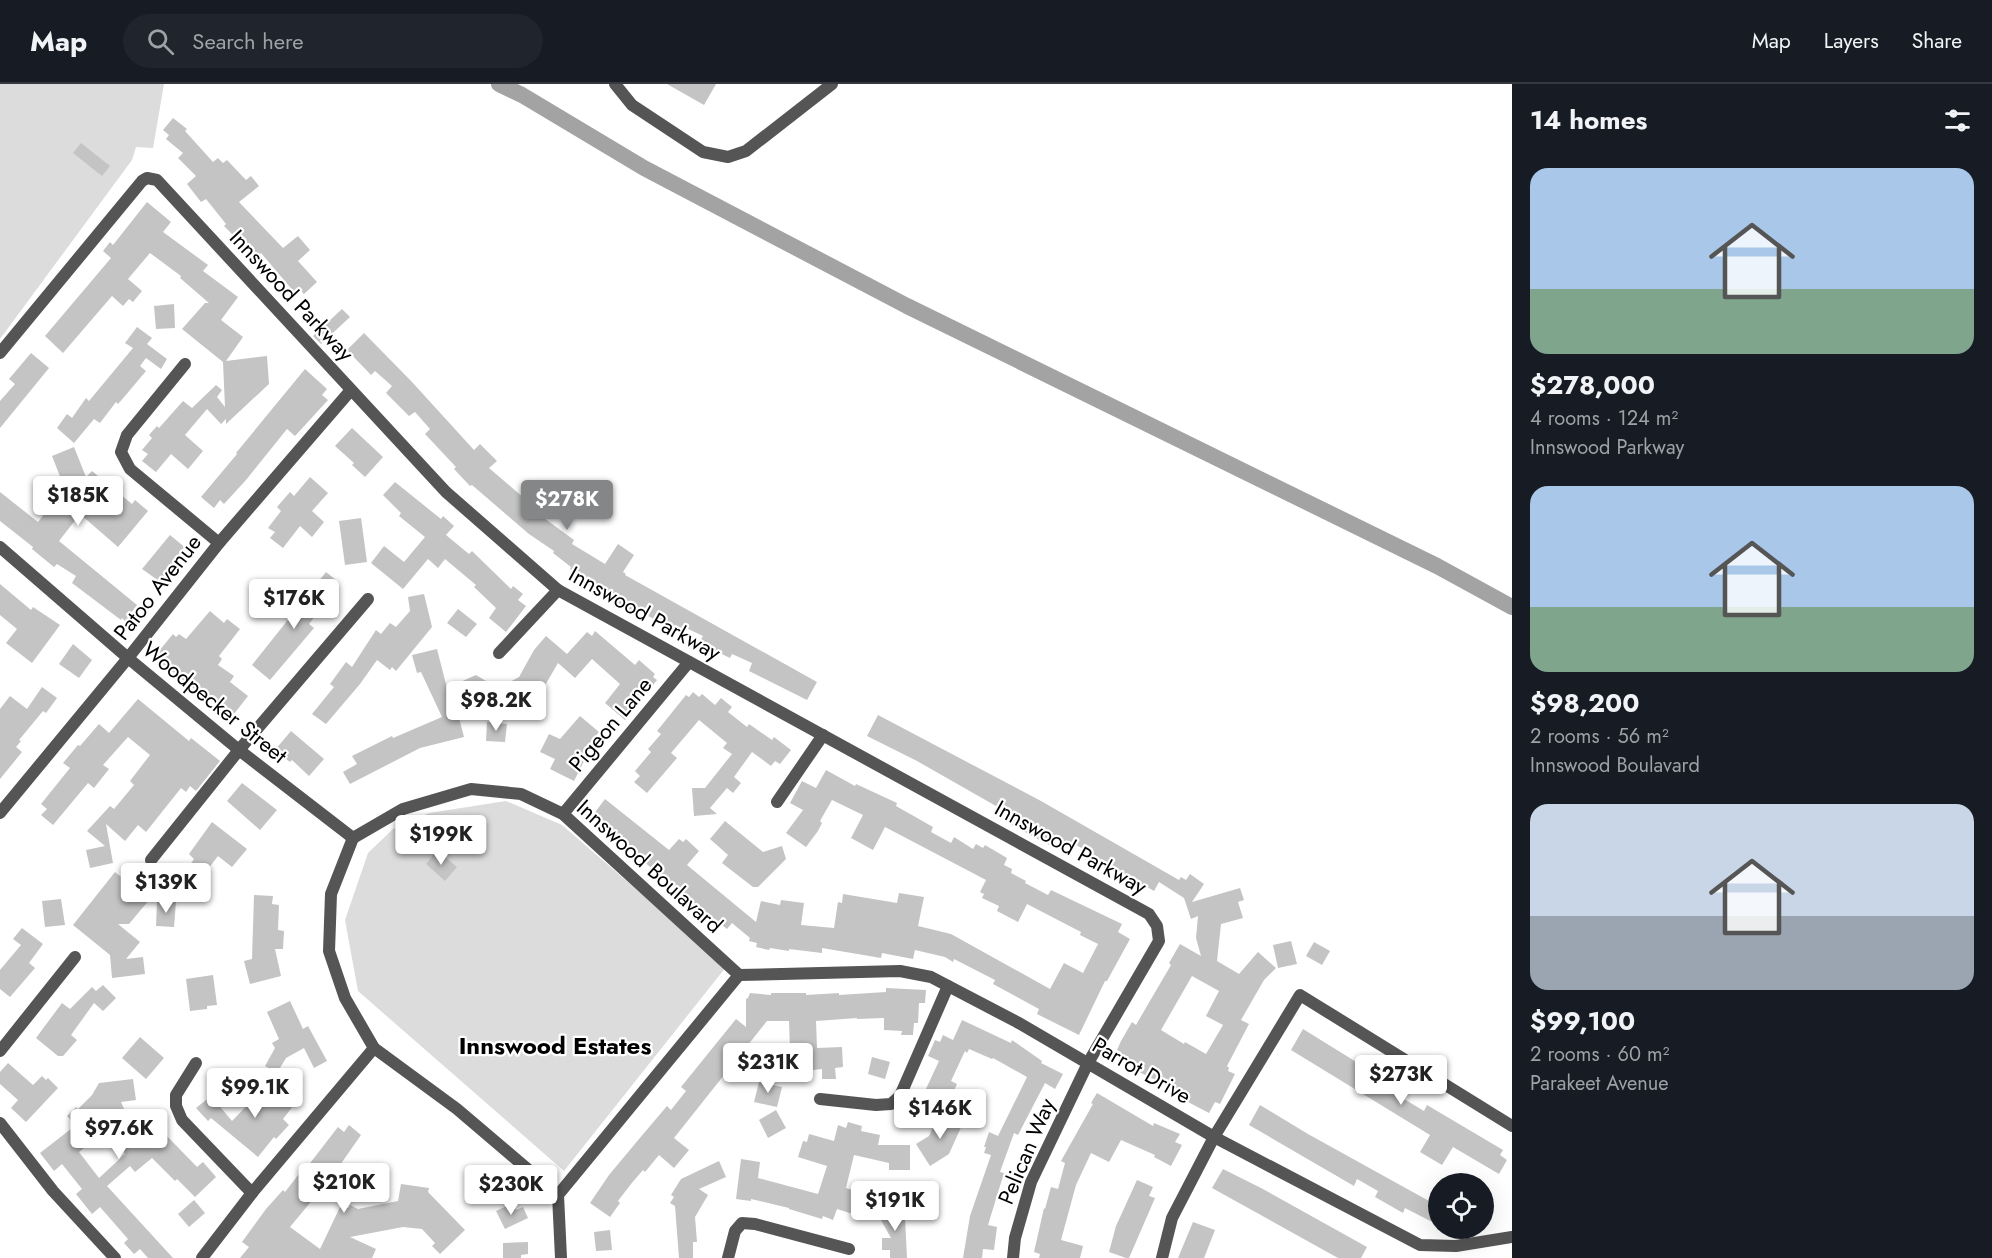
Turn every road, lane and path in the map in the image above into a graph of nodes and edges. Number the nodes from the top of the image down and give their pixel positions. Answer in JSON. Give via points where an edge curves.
{"nodes":[{"id":1,"x":615,"y":84,"type":"edge"},
{"id":2,"x":827,"y":86,"type":"edge"},
{"id":3,"x":0,"y":353,"type":"edge"},
{"id":4,"x":185,"y":364,"type":"dead end"},
{"id":5,"x":351,"y":390,"type":"junction"},
{"id":6,"x":219,"y":543,"type":"junction"},
{"id":7,"x":0,"y":548,"type":"edge"},
{"id":8,"x":558,"y":590,"type":"junction"},
{"id":9,"x":368,"y":599,"type":"dead end"},
{"id":10,"x":499,"y":653,"type":"dead end"},
{"id":11,"x":128,"y":658,"type":"junction"},
{"id":12,"x":689,"y":662,"type":"junction"},
{"id":13,"x":823,"y":735,"type":"junction"},
{"id":14,"x":239,"y":750,"type":"junction"},
{"id":15,"x":777,"y":802,"type":"dead end"},
{"id":16,"x":0,"y":813,"type":"edge"},
{"id":17,"x":563,"y":814,"type":"junction"},
{"id":18,"x":353,"y":838,"type":"junction"},
{"id":19,"x":151,"y":860,"type":"dead end"},
{"id":20,"x":75,"y":957,"type":"dead end"},
{"id":21,"x":739,"y":975,"type":"junction"},
{"id":22,"x":948,"y":986,"type":"junction"},
{"id":23,"x":374,"y":1048,"type":"junction"},
{"id":24,"x":0,"y":1051,"type":"edge"},
{"id":25,"x":196,"y":1063,"type":"dead end"},
{"id":26,"x":1088,"y":1063,"type":"junction"},
{"id":27,"x":820,"y":1099,"type":"dead end"},
{"id":28,"x":0,"y":1123,"type":"edge"},
{"id":29,"x":1512,"y":1126,"type":"edge"},
{"id":30,"x":1214,"y":1137,"type":"junction"},
{"id":31,"x":252,"y":1193,"type":"junction"},
{"id":32,"x":558,"y":1195,"type":"junction"},
{"id":33,"x":1512,"y":1237,"type":"edge"},
{"id":34,"x":1420,"y":1245,"type":"junction"},
{"id":35,"x":849,"y":1248,"type":"dead end"},
{"id":36,"x":115,"y":1258,"type":"edge"},
{"id":37,"x":202,"y":1258,"type":"edge"},
{"id":38,"x":561,"y":1258,"type":"edge"},
{"id":39,"x":728,"y":1258,"type":"edge"},
{"id":40,"x":1013,"y":1258,"type":"edge"},
{"id":41,"x":1162,"y":1258,"type":"edge"},
{"id":42,"x":1415,"y":1258,"type":"edge"}],
"edges":[{"from":1,"to":2,"type":"street","via":[[632,105],[703,152],[728,158],[746,151]]},
{"from":3,"to":5,"type":"street","name":"Innswood Parkway","via":[[141,181],[152,178]]},
{"from":4,"to":6,"type":"street","via":[[127,435],[122,452],[130,469]]},
{"from":5,"to":6,"type":"street","name":"Patoo Avenue"},
{"from":5,"to":8,"type":"street","name":"Innswood Parkway","via":[[446,492]]},
{"from":6,"to":11,"type":"street","name":"Patoo Avenue"},
{"from":7,"to":11,"type":"street","name":"Woodpecker Street"},
{"from":8,"to":10,"type":"street"},
{"from":8,"to":12,"type":"street","name":"Innswood Parkway"},
{"from":9,"to":14,"type":"street"},
{"from":11,"to":14,"type":"street","name":"Woodpecker Street"},
{"from":11,"to":16,"type":"street","name":"Patoo Avenue"},
{"from":12,"to":13,"type":"street","name":"Innswood Parkway"},
{"from":12,"to":17,"type":"street","name":"Pigeon Lane"},
{"from":13,"to":15,"type":"street"},
{"from":13,"to":26,"type":"street","name":"Innswood Parkway","via":[[1149,914],[1157,926],[1159,941]]},
{"from":14,"to":18,"type":"street","name":"Woodpecker Street"},
{"from":14,"to":19,"type":"street"},
{"from":17,"to":18,"type":"street","name":"Innswood Boulavard","via":[[521,794],[471,789],[404,809]]},
{"from":17,"to":21,"type":"street","name":"Innswood Boulavard"},
{"from":18,"to":23,"type":"street","via":[[331,894],[329,951],[345,998]]},
{"from":20,"to":24,"type":"street"},
{"from":21,"to":22,"type":"street","name":"Parrot Drive","via":[[900,971],[931,977]]},
{"from":21,"to":32,"type":"street"},
{"from":22,"to":26,"type":"street","name":"Parrot Drive"},
{"from":22,"to":27,"type":"street","via":[[900,1095],[891,1104]]},
{"from":23,"to":31,"type":"street"},
{"from":23,"to":32,"type":"street","via":[[456,1109]]},
{"from":25,"to":31,"type":"street","via":[[176,1095],[182,1120]]},
{"from":26,"to":30,"type":"street","name":"Parrot Drive"},
{"from":26,"to":40,"type":"street","name":"Pelican Way","via":[[1031,1182]]},
{"from":28,"to":36,"type":"street","via":[[53,1191]]},
{"from":29,"to":30,"type":"street","via":[[1300,995]]},
{"from":30,"to":34,"type":"street","name":"Parrot Drive"},
{"from":30,"to":41,"type":"street","via":[[1172,1218]]},
{"from":31,"to":37,"type":"street"},
{"from":32,"to":38,"type":"street"},
{"from":33,"to":34,"type":"street","name":"Parrot Drive","via":[[1456,1246]]},
{"from":34,"to":42,"type":"street"},
{"from":35,"to":39,"type":"street","via":[[742,1223],[735,1231]]}]}
